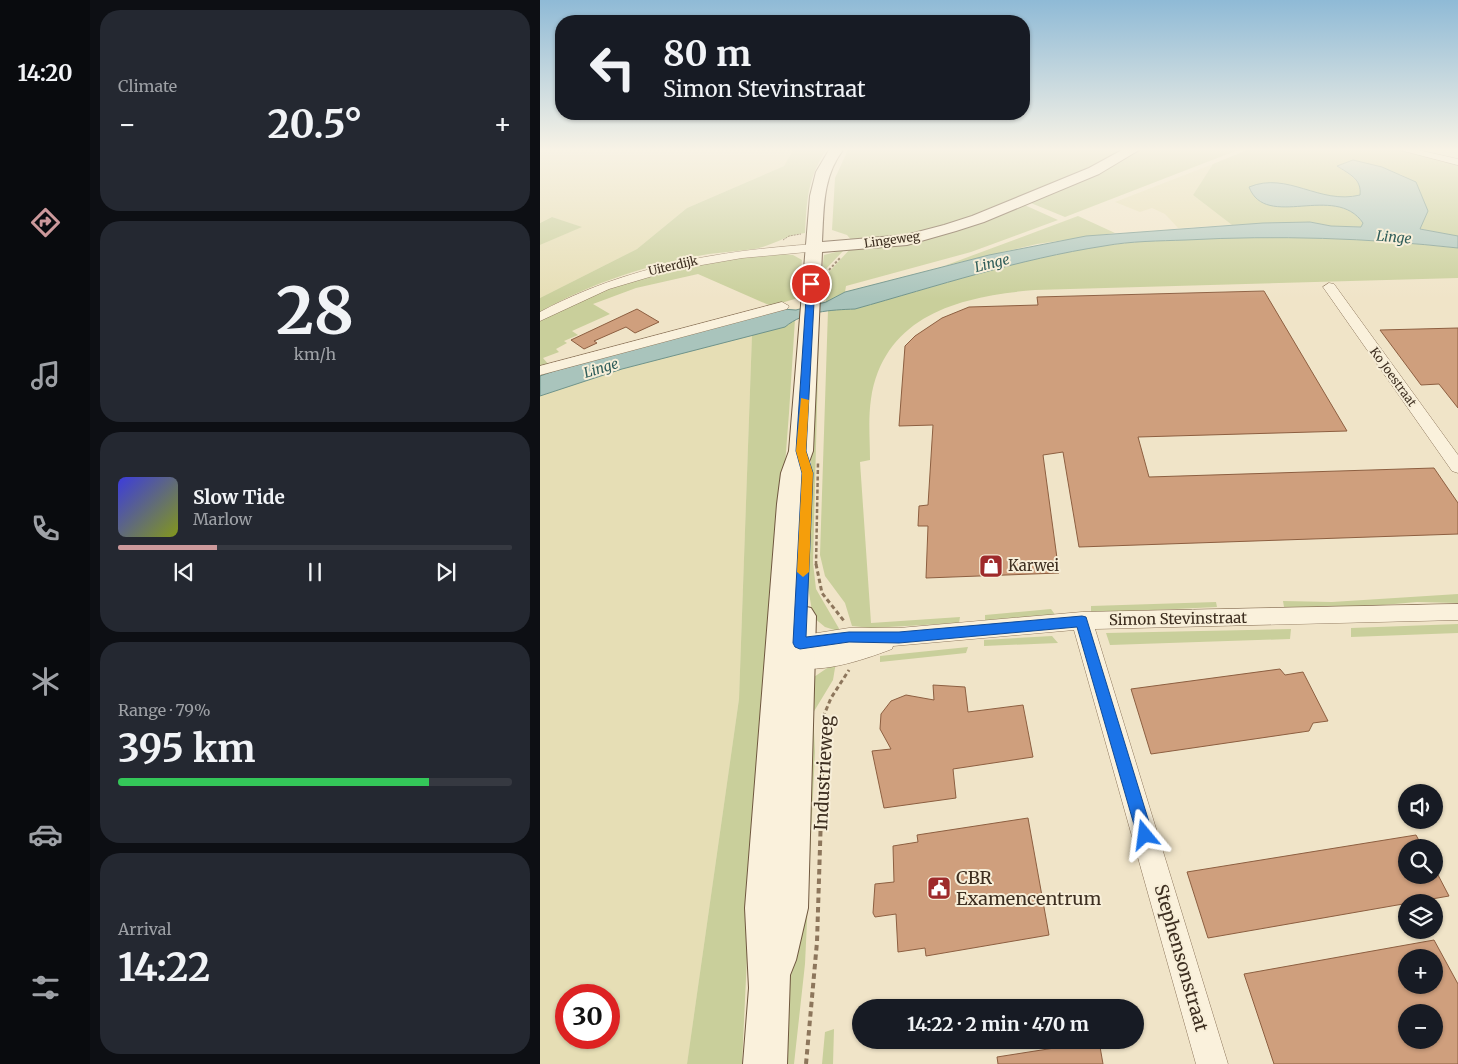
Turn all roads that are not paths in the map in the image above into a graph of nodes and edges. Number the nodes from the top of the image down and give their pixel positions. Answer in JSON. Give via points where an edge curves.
{"nodes":[{"id":1,"x":818,"y":200,"type":"edge"},
{"id":2,"x":1025,"y":200,"type":"edge"},
{"id":3,"x":814,"y":248,"type":"junction"},
{"id":4,"x":1329,"y":287,"type":"dead end"},
{"id":5,"x":782,"y":306,"type":"dead end"},
{"id":6,"x":540,"y":318,"type":"edge"},
{"id":7,"x":540,"y":371,"type":"edge"},
{"id":8,"x":1458,"y":467,"type":"edge"},
{"id":9,"x":1458,"y":612,"type":"edge"},
{"id":10,"x":1082,"y":621,"type":"junction"},
{"id":11,"x":899,"y":637,"type":"joint"},
{"id":12,"x":793,"y":653,"type":"junction"},
{"id":13,"x":765,"y":1064,"type":"edge"},
{"id":14,"x":1212,"y":1064,"type":"edge"}],
"edges":[{"from":1,"to":3,"type":"main road"},
{"from":2,"to":3,"type":"main road","name":"Lingeweg","via":[[978,219],[906,240]]},
{"from":3,"to":6,"type":"street","name":"Uiterdijk","via":[[742,254],[668,266],[614,282]]},
{"from":3,"to":12,"type":"main road","via":[[809,456]]},
{"from":4,"to":8,"type":"street","name":"Ko Joestraat"},
{"from":5,"to":7,"type":"street"},
{"from":9,"to":10,"type":"street","name":"Simon Stevinstraat"},
{"from":10,"to":11,"type":"street","name":"Simon Stevinstraat"},
{"from":10,"to":14,"type":"street","name":"Stephensonstraat"},
{"from":11,"to":12,"type":"street","name":"Simon Stevinstraat"},
{"from":12,"to":13,"type":"main road","via":[[765,908],[770,988]]}]}
